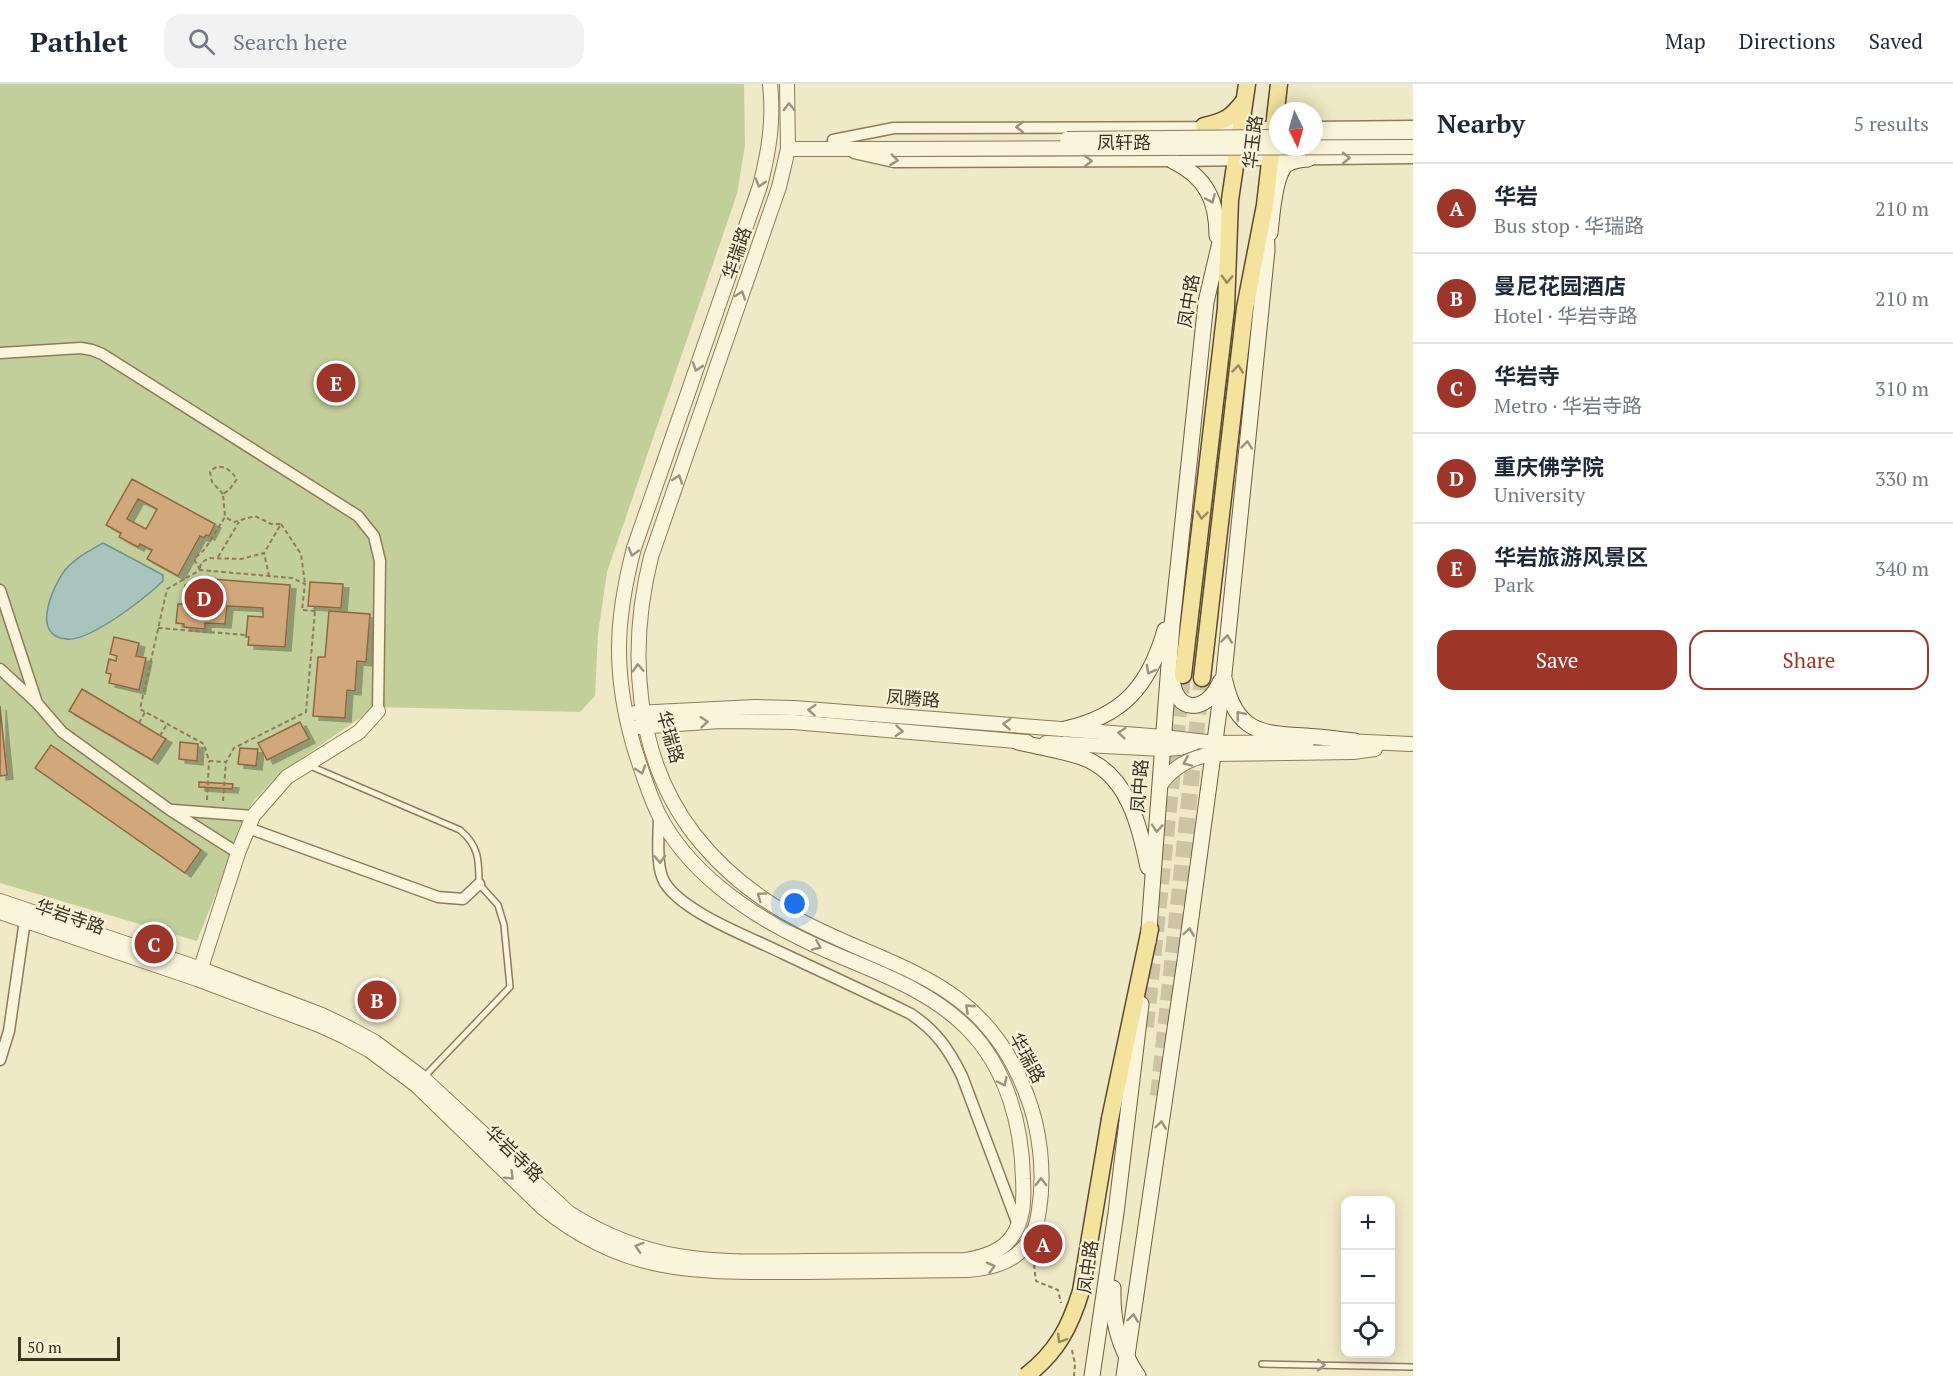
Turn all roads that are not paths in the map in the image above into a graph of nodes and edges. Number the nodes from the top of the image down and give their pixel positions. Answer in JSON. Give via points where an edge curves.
{"nodes":[{"id":1,"x":770,"y":84,"type":"edge"},
{"id":2,"x":787,"y":84,"type":"edge"},
{"id":3,"x":1279,"y":86,"type":"edge"},
{"id":4,"x":1246,"y":92,"type":"edge"},
{"id":5,"x":1278,"y":102,"type":"edge"},
{"id":6,"x":1282,"y":102,"type":"edge"},
{"id":7,"x":1204,"y":126,"type":"junction"},
{"id":8,"x":1241,"y":126,"type":"junction"},
{"id":9,"x":1413,"y":126,"type":"edge"},
{"id":10,"x":1323,"y":127,"type":"edge"},
{"id":11,"x":1269,"y":129,"type":"edge"},
{"id":12,"x":1269,"y":130,"type":"edge"},
{"id":13,"x":1413,"y":136,"type":"edge"},
{"id":14,"x":1323,"y":137,"type":"edge"},
{"id":15,"x":894,"y":144,"type":"junction"},
{"id":16,"x":789,"y":145,"type":"junction"},
{"id":17,"x":835,"y":145,"type":"junction"},
{"id":18,"x":1413,"y":147,"type":"edge"},
{"id":19,"x":1271,"y":156,"type":"edge"},
{"id":20,"x":1413,"y":158,"type":"edge"},
{"id":21,"x":1270,"y":159,"type":"junction"},
{"id":22,"x":1308,"y":159,"type":"junction"},
{"id":23,"x":1236,"y":160,"type":"junction"},
{"id":24,"x":1173,"y":161,"type":"junction"},
{"id":25,"x":1230,"y":200,"type":"junction"},
{"id":26,"x":1265,"y":205,"type":"junction"},
{"id":27,"x":1267,"y":250,"type":"junction"},
{"id":28,"x":1217,"y":253,"type":"junction"},
{"id":29,"x":0,"y":353,"type":"edge"},
{"id":30,"x":0,"y":590,"type":"edge"},
{"id":31,"x":1175,"y":596,"type":"junction"},
{"id":32,"x":1172,"y":625,"type":"junction"},
{"id":33,"x":0,"y":669,"type":"edge"},
{"id":34,"x":1224,"y":674,"type":"junction"},
{"id":35,"x":1183,"y":675,"type":"tunnel mouth"},
{"id":36,"x":1202,"y":678,"type":"tunnel mouth"},
{"id":37,"x":37,"y":703,"type":"junction"},
{"id":38,"x":378,"y":711,"type":"joint"},
{"id":39,"x":643,"y":712,"type":"junction"},
{"id":40,"x":625,"y":713,"type":"junction"},
{"id":41,"x":1218,"y":718,"type":"junction"},
{"id":42,"x":646,"y":726,"type":"junction"},
{"id":43,"x":628,"y":728,"type":"junction"},
{"id":44,"x":1065,"y":729,"type":"junction"},
{"id":45,"x":1198,"y":741,"type":"junction"},
{"id":46,"x":1355,"y":741,"type":"junction"},
{"id":47,"x":1018,"y":742,"type":"junction"},
{"id":48,"x":1163,"y":743,"type":"junction"},
{"id":49,"x":1412,"y":744,"type":"edge"},
{"id":50,"x":1214,"y":749,"type":"junction"},
{"id":51,"x":306,"y":765,"type":"junction"},
{"id":52,"x":1160,"y":785,"type":"junction"},
{"id":53,"x":170,"y":810,"type":"junction"},
{"id":54,"x":659,"y":815,"type":"junction"},
{"id":55,"x":251,"y":822,"type":"junction"},
{"id":56,"x":238,"y":853,"type":"junction"},
{"id":57,"x":479,"y":884,"type":"junction"},
{"id":58,"x":1152,"y":885,"type":"junction"},
{"id":59,"x":0,"y":901,"type":"edge"},
{"id":60,"x":0,"y":912,"type":"edge"},
{"id":61,"x":25,"y":920,"type":"junction"},
{"id":62,"x":1150,"y":929,"type":"junction"},
{"id":63,"x":199,"y":974,"type":"junction"},
{"id":64,"x":0,"y":1060,"type":"edge"},
{"id":65,"x":419,"y":1082,"type":"junction"},
{"id":66,"x":1116,"y":1213,"type":"junction"},
{"id":67,"x":1018,"y":1226,"type":"junction"},
{"id":68,"x":1031,"y":1240,"type":"joint"},
{"id":69,"x":1127,"y":1359,"type":"junction"},
{"id":70,"x":1262,"y":1364,"type":"dead end"},
{"id":71,"x":1413,"y":1367,"type":"edge"},
{"id":72,"x":1026,"y":1376,"type":"edge"},
{"id":73,"x":1092,"y":1376,"type":"edge"},
{"id":74,"x":1124,"y":1376,"type":"edge"},
{"id":75,"x":1138,"y":1376,"type":"edge"}],
"edges":[{"from":1,"to":40,"type":"street","name":"华瑞路","one_way":true,"via":[[771,135],[760,186],[634,548],[626,582],[618,642]]},
{"from":16,"to":2,"type":"street","name":"华瑞路","one_way":true},
{"from":3,"to":5,"type":"main road","name":"华玉路"},
{"from":3,"to":6,"type":"main road"},
{"from":4,"to":7,"type":"main road","via":[[1233,115]]},
{"from":4,"to":8,"type":"main road","name":"华玉路"},
{"from":7,"to":8,"type":"street","name":"凤轩路"},
{"from":7,"to":17,"type":"street","name":"凤轩路","one_way":true,"via":[[894,128]]},
{"from":8,"to":11,"type":"street","name":"凤轩路"},
{"from":8,"to":23,"type":"main road","name":"华玉路"},
{"from":9,"to":10,"type":"street"},
{"from":12,"to":15,"type":"street","name":"凤轩路","bridge":true},
{"from":13,"to":14,"type":"street"},
{"from":15,"to":17,"type":"street","name":"凤轩路"},
{"from":15,"to":18,"type":"street","name":"凤轩路","bridge":true},
{"from":16,"to":17,"type":"street","name":"凤轩路"},
{"from":39,"to":16,"type":"street","name":"华瑞路","one_way":true,"via":[[637,645],[651,557],[779,187]]},
{"from":17,"to":24,"type":"street","name":"凤轩路","one_way":true,"via":[[894,162]]},
{"from":19,"to":21,"type":"main road","name":"华玉路"},
{"from":22,"to":20,"type":"street","name":"凤轩路","one_way":true},
{"from":21,"to":22,"type":"street","name":"凤轩路"},
{"from":21,"to":23,"type":"street","name":"凤轩路"},
{"from":21,"to":26,"type":"main road","name":"华玉路"},
{"from":22,"to":27,"type":"main road","via":[[1292,161],[1284,167]]},
{"from":23,"to":24,"type":"street","name":"凤轩路"},
{"from":23,"to":25,"type":"main road","name":"华玉路"},
{"from":24,"to":28,"type":"main road","one_way":true,"via":[[1194,174],[1212,197],[1217,216]]},
{"from":25,"to":28,"type":"main road","name":"凤中路"},
{"from":25,"to":35,"type":"main road","name":"华玉路","one_way":true,"via":[[1226,308]]},
{"from":26,"to":27,"type":"main road"},
{"from":36,"to":26,"type":"main road","name":"华玉路","one_way":true,"via":[[1245,308]]},
{"from":34,"to":27,"type":"main road","one_way":true},
{"from":28,"to":31,"type":"main road","name":"凤中路","via":[[1206,302]]},
{"from":29,"to":38,"type":"street","via":[[81,348],[102,354],[358,516],[374,536],[380,561]]},
{"from":30,"to":37,"type":"street"},
{"from":31,"to":32,"type":"main road","name":"凤中路"},
{"from":31,"to":44,"type":"main road","one_way":true,"via":[[1159,652],[1138,688],[1116,710]]},
{"from":32,"to":34,"type":"main road","via":[[1173,688],[1183,703],[1191,706],[1208,702]]},
{"from":32,"to":48,"type":"main road","name":"凤中路"},
{"from":33,"to":37,"type":"street"},
{"from":34,"to":41,"type":"main road"},
{"from":46,"to":34,"type":"main road","one_way":true,"via":[[1259,730],[1236,710]]},
{"from":37,"to":53,"type":"street","via":[[62,732]]},
{"from":38,"to":51,"type":"street","via":[[359,732]]},
{"from":39,"to":40,"type":"street","name":"凤腾路"},
{"from":39,"to":42,"type":"street","name":"华瑞路"},
{"from":44,"to":39,"type":"street","name":"凤腾路","one_way":true,"via":[[794,708]]},
{"from":40,"to":43,"type":"street","name":"华瑞路"},
{"from":41,"to":45,"type":"street"},
{"from":41,"to":50,"type":"main road"},
{"from":42,"to":43,"type":"street","name":"凤腾路"},
{"from":42,"to":47,"type":"street","name":"凤腾路","one_way":true,"via":[[793,722]]},
{"from":68,"to":42,"type":"street","name":"华瑞路","one_way":true,"via":[[1041,1198],[1038,1137],[1020,1076],[1004,1047],[984,1022],[933,981],[788,914],[736,877],[693,833],[675,805]]},
{"from":43,"to":54,"type":"street","name":"华瑞路","one_way":true},
{"from":48,"to":44,"type":"street","name":"凤腾路","one_way":true},
{"from":45,"to":48,"type":"street","name":"凤腾路","via":[[1180,748]]},
{"from":45,"to":50,"type":"street","name":"凤腾路"},
{"from":46,"to":49,"type":"street","name":"凤腾路"},
{"from":46,"to":50,"type":"street","name":"凤腾路"},
{"from":47,"to":48,"type":"street","name":"凤腾路"},
{"from":47,"to":58,"type":"main road","via":[[1083,758],[1118,782],[1141,833]]},
{"from":48,"to":52,"type":"main road","name":"凤中路"},
{"from":49,"to":50,"type":"street","via":[[1353,752]]},
{"from":50,"to":52,"type":"street","one_way":true,"via":[[1179,765]]},
{"from":69,"to":50,"type":"main road","one_way":true},
{"from":51,"to":55,"type":"street","via":[[287,777]]},
{"from":51,"to":57,"type":"lane","via":[[460,830],[476,849]]},
{"from":52,"to":58,"type":"main road","name":"凤中路","one_way":true},
{"from":53,"to":55,"type":"street","via":[[222,814]]},
{"from":53,"to":56,"type":"street"},
{"from":54,"to":67,"type":"street","one_way":true,"via":[[661,875],[679,898],[712,919],[911,1014],[939,1038],[957,1067]]},
{"from":54,"to":67,"type":"street","name":"华瑞路","one_way":true,"via":[[694,863],[752,911],[805,941],[923,994],[969,1030],[988,1054],[1014,1110],[1024,1197]]},
{"from":55,"to":56,"type":"street"},
{"from":55,"to":57,"type":"street","via":[[438,897],[463,899]]},
{"from":56,"to":63,"type":"street"},
{"from":57,"to":65,"type":"lane","via":[[498,905],[504,925],[510,987]]},
{"from":58,"to":62,"type":"main road","name":"凤中路"},
{"from":59,"to":63,"type":"street","name":"华岩寺路"},
{"from":60,"to":61,"type":"street","name":"华岩寺路"},
{"from":61,"to":63,"type":"street","name":"华岩寺路"},
{"from":61,"to":64,"type":"street","via":[[9,1031]]},
{"from":62,"to":66,"type":"main road","name":"凤中路"},
{"from":62,"to":72,"type":"main road","one_way":true,"bridge":true,"via":[[1110,1119],[1081,1291],[1059,1343]]},
{"from":63,"to":65,"type":"street","name":"华岩寺路","via":[[345,1037]]},
{"from":67,"to":65,"type":"street","name":"华岩寺路","one_way":true,"via":[[1002,1247],[966,1260],[725,1262],[650,1251],[607,1235],[569,1214]]},
{"from":65,"to":68,"type":"street","name":"华岩寺路","one_way":true,"via":[[562,1223],[602,1247],[650,1263],[725,1272],[968,1270],[1007,1262]]},
{"from":66,"to":69,"type":"main road","via":[[1112,1311]]},
{"from":66,"to":73,"type":"main road","name":"凤中路"},
{"from":69,"to":74,"type":"main road"},
{"from":69,"to":75,"type":"main road"},
{"from":70,"to":71,"type":"lane","one_way":true}]}
